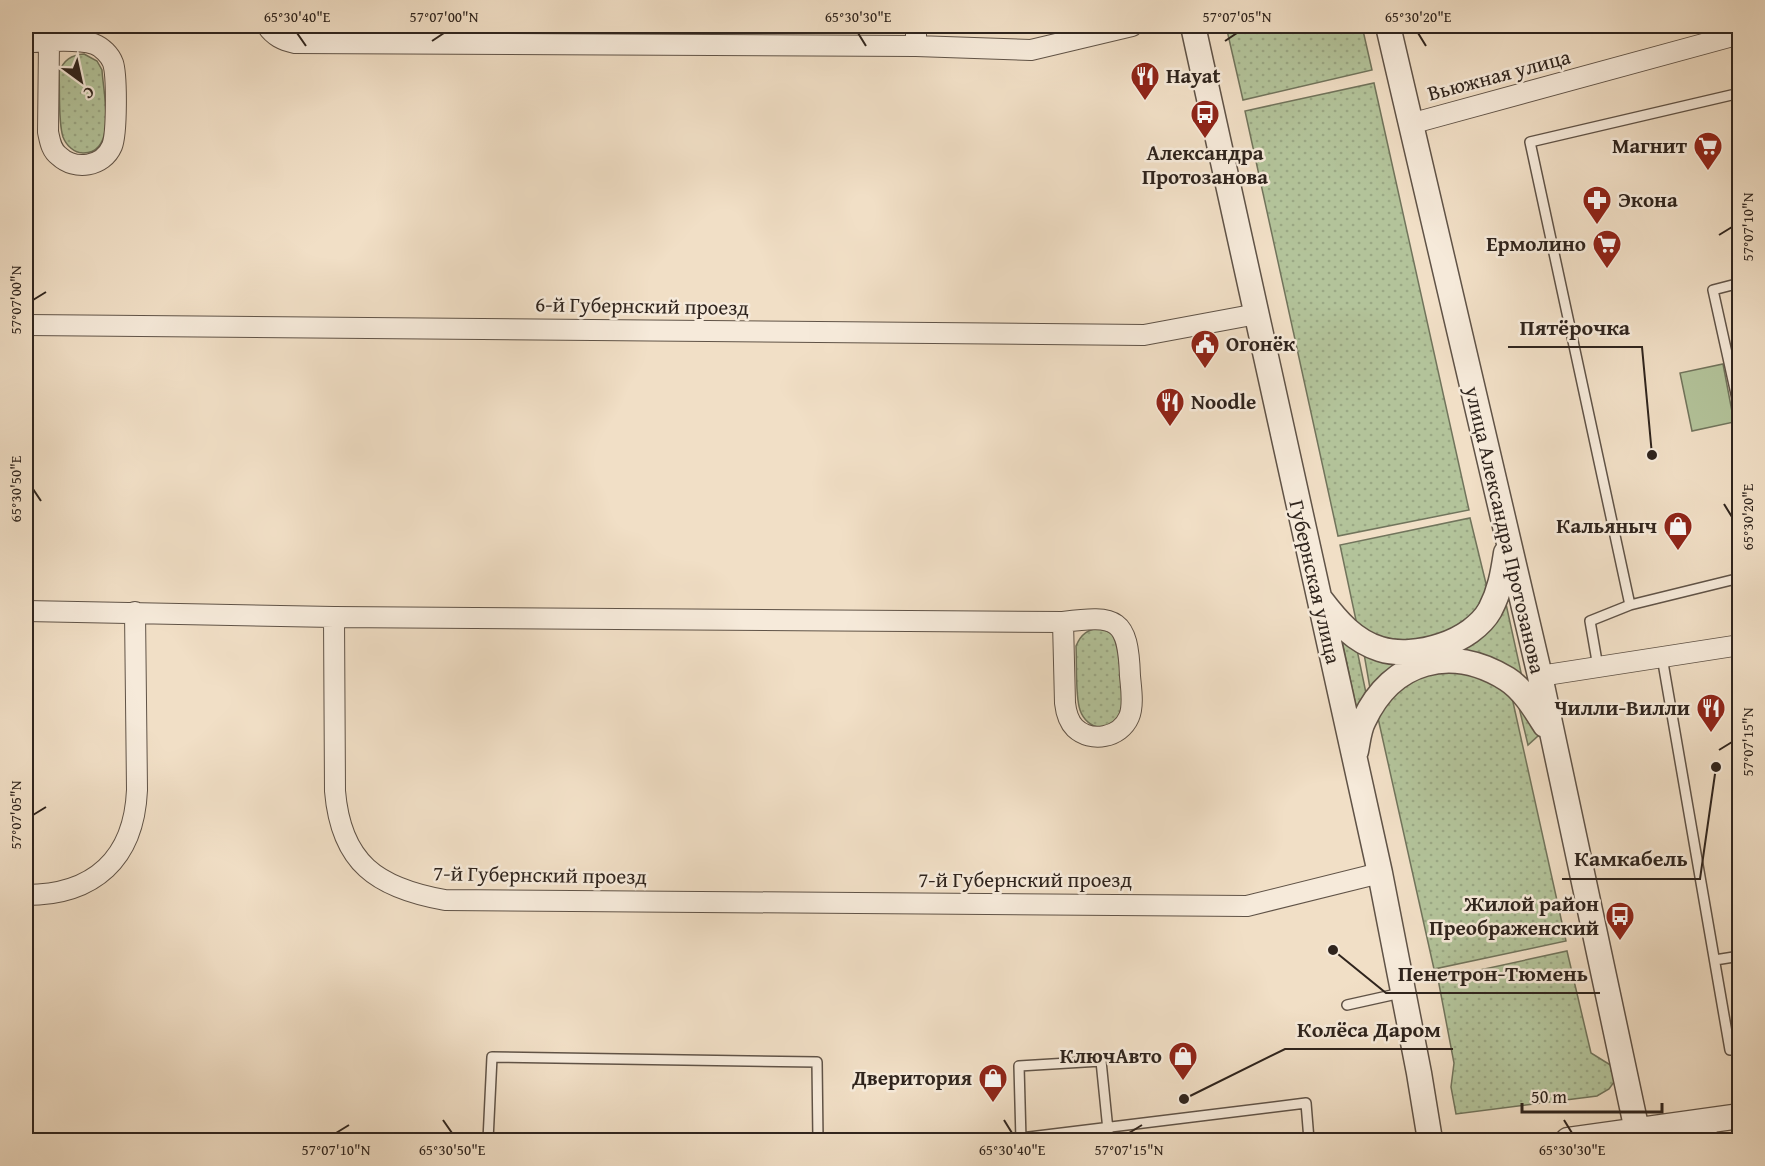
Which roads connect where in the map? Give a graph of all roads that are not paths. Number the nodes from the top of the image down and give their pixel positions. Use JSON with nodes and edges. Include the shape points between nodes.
{"nodes":[{"id":1,"x":267,"y":26,"type":"edge"},
{"id":2,"x":916,"y":26,"type":"edge"},
{"id":3,"x":1132,"y":26,"type":"edge"},
{"id":4,"x":1193,"y":26,"type":"edge"},
{"id":5,"x":1388,"y":26,"type":"edge"},
{"id":6,"x":355,"y":34,"type":"edge"},
{"id":7,"x":1740,"y":34,"type":"edge"},
{"id":8,"x":26,"y":42,"type":"edge"},
{"id":9,"x":49,"y":42,"type":"junction"},
{"id":10,"x":916,"y":46,"type":"junction"},
{"id":11,"x":1740,"y":93,"type":"edge"},
{"id":12,"x":1410,"y":124,"type":"junction"},
{"id":13,"x":1740,"y":284,"type":"edge"},
{"id":14,"x":1257,"y":314,"type":"junction"},
{"id":15,"x":26,"y":325,"type":"edge"},
{"id":16,"x":1740,"y":412,"type":"edge"},
{"id":17,"x":1508,"y":543,"type":"junction"},
{"id":18,"x":1740,"y":578,"type":"edge"},
{"id":19,"x":1317,"y":593,"type":"junction"},
{"id":20,"x":1630,"y":606,"type":"junction"},
{"id":21,"x":26,"y":611,"type":"edge"},
{"id":22,"x":135,"y":612,"type":"junction"},
{"id":23,"x":334,"y":617,"type":"junction"},
{"id":24,"x":1063,"y":622,"type":"junction"},
{"id":25,"x":1740,"y":645,"type":"edge"},
{"id":26,"x":1662,"y":657,"type":"junction"},
{"id":27,"x":1598,"y":667,"type":"junction"},
{"id":28,"x":1540,"y":676,"type":"junction"},
{"id":29,"x":1552,"y":735,"type":"junction"},
{"id":30,"x":1354,"y":760,"type":"junction"},
{"id":31,"x":1380,"y":873,"type":"junction"},
{"id":32,"x":26,"y":895,"type":"edge"},
{"id":33,"x":1740,"y":956,"type":"edge"},
{"id":34,"x":1715,"y":960,"type":"junction"},
{"id":35,"x":1404,"y":992,"type":"junction"},
{"id":36,"x":1347,"y":1005,"type":"dead end"},
{"id":37,"x":1740,"y":1048,"type":"edge"},
{"id":38,"x":1740,"y":1116,"type":"edge"},
{"id":39,"x":1107,"y":1128,"type":"junction"},
{"id":40,"x":1712,"y":1130,"type":"edge"},
{"id":41,"x":1638,"y":1136,"type":"edge"},
{"id":42,"x":1021,"y":1139,"type":"edge"},
{"id":43,"x":488,"y":1140,"type":"edge"},
{"id":44,"x":818,"y":1140,"type":"edge"},
{"id":45,"x":933,"y":1140,"type":"edge"},
{"id":46,"x":1109,"y":1140,"type":"edge"},
{"id":47,"x":1309,"y":1140,"type":"edge"},
{"id":48,"x":1430,"y":1140,"type":"edge"},
{"id":49,"x":1568,"y":1140,"type":"edge"}],
"edges":[{"from":1,"to":6,"type":"street","via":[[282,40],[295,43]]},
{"from":2,"to":10,"type":"street"},
{"from":3,"to":10,"type":"street","via":[[1031,50]]},
{"from":4,"to":14,"type":"street","name":"Губернская улица"},
{"from":5,"to":12,"type":"street","name":"улица Александра Протозанова"},
{"from":6,"to":10,"type":"street"},
{"from":7,"to":12,"type":"street","name":"Вьюжная улица"},
{"from":8,"to":9,"type":"street"},
{"from":9,"to":9,"type":"street","via":[[50,145],[68,163],[94,164],[112,146],[115,133],[113,63],[95,45]]},
{"from":11,"to":20,"type":"lane","via":[[1530,142]]},
{"from":12,"to":17,"type":"street","name":"улица Александра Протозанова"},
{"from":13,"to":16,"type":"lane","via":[[1713,290]]},
{"from":14,"to":15,"type":"street","name":"6-й Губернский проезд","via":[[1144,335]]},
{"from":14,"to":19,"type":"street","name":"Губернская улица"},
{"from":17,"to":19,"type":"street","via":[[1501,584],[1489,612],[1466,635],[1439,647],[1413,652],[1381,650],[1336,621]]},
{"from":17,"to":28,"type":"street","name":"улица Александра Протозанова"},
{"from":18,"to":20,"type":"lane"},
{"from":19,"to":30,"type":"street","name":"Губернская улица"},
{"from":20,"to":27,"type":"lane","via":[[1590,621]]},
{"from":21,"to":22,"type":"street"},
{"from":22,"to":23,"type":"street"},
{"from":22,"to":32,"type":"street","via":[[137,790],[132,829],[111,863],[79,887],[60,893]]},
{"from":23,"to":24,"type":"street"},
{"from":23,"to":31,"type":"street","name":"7-й Губернский проезд","via":[[337,814],[343,834],[365,867],[380,880],[417,896],[445,900],[1247,906]]},
{"from":24,"to":24,"type":"street","via":[[1067,716],[1085,734],[1111,735],[1129,717],[1132,704],[1127,639],[1109,621],[1096,618]]},
{"from":25,"to":26,"type":"street"},
{"from":26,"to":27,"type":"street"},
{"from":26,"to":34,"type":"lane"},
{"from":27,"to":28,"type":"street"},
{"from":28,"to":29,"type":"street","name":"улица Александра Протозанова"},
{"from":29,"to":30,"type":"street","via":[[1532,704],[1509,680],[1475,663],[1441,660],[1408,671],[1382,690],[1363,721]]},
{"from":29,"to":41,"type":"street","name":"улица Александра Протозанова"},
{"from":30,"to":31,"type":"street","name":"Губернская улица"},
{"from":31,"to":35,"type":"street","name":"Губернская улица"},
{"from":33,"to":34,"type":"lane"},
{"from":34,"to":37,"type":"lane","via":[[1730,1050]]},
{"from":35,"to":36,"type":"lane"},
{"from":35,"to":48,"type":"street","name":"Губернская улица"},
{"from":38,"to":40,"type":"street"},
{"from":39,"to":42,"type":"lane"},
{"from":39,"to":42,"type":"lane","via":[[1101,1061],[1019,1066]]},
{"from":39,"to":46,"type":"lane"},
{"from":39,"to":47,"type":"lane","via":[[1306,1103]]},
{"from":40,"to":41,"type":"street"},
{"from":41,"to":49,"type":"street"},
{"from":42,"to":45,"type":"lane"},
{"from":43,"to":44,"type":"lane","via":[[492,1057],[817,1062]]}]}
